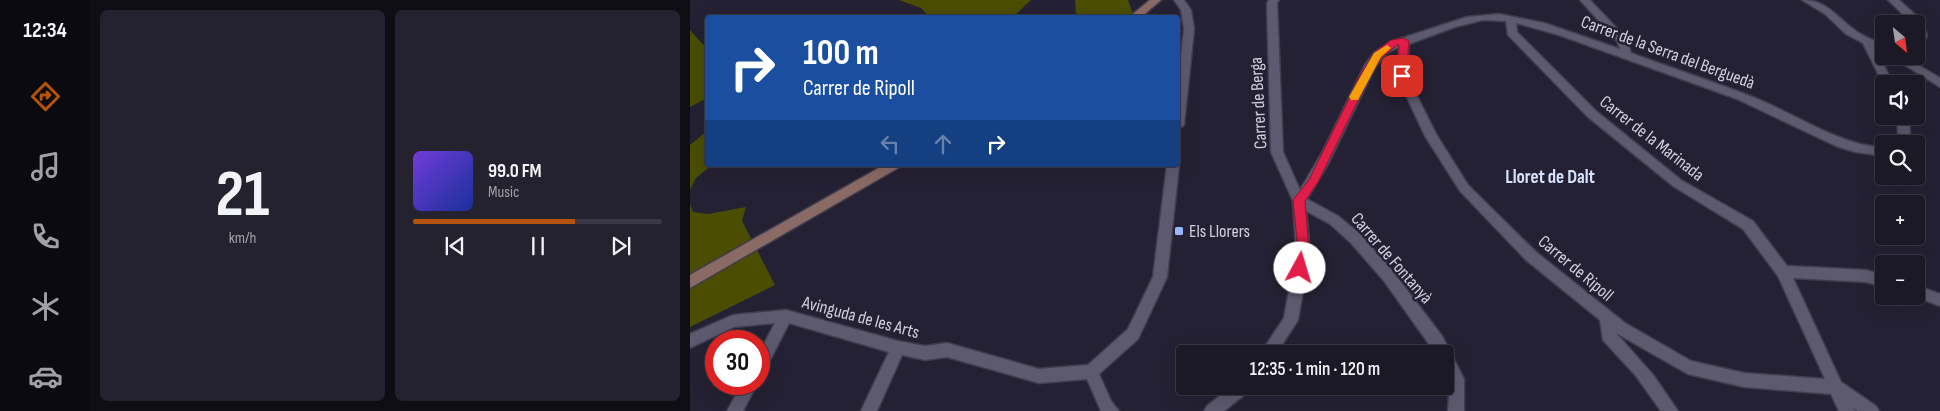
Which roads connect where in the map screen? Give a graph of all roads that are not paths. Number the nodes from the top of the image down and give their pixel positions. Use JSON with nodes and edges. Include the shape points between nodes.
{"nodes":[{"id":1,"x":1156,"y":0,"type":"edge"},
{"id":2,"x":1179,"y":0,"type":"edge"},
{"id":3,"x":1274,"y":0,"type":"edge"},
{"id":4,"x":1584,"y":0,"type":"edge"},
{"id":5,"x":1807,"y":0,"type":"edge"},
{"id":6,"x":1893,"y":0,"type":"edge"},
{"id":7,"x":1137,"y":15,"type":"edge"},
{"id":8,"x":1909,"y":15,"type":"edge"},
{"id":9,"x":1511,"y":18,"type":"junction"},
{"id":10,"x":1404,"y":41,"type":"junction"},
{"id":11,"x":1868,"y":41,"type":"junction"},
{"id":12,"x":1875,"y":45,"type":"edge"},
{"id":13,"x":1627,"y":56,"type":"junction"},
{"id":14,"x":1910,"y":65,"type":"edge"},
{"id":15,"x":1884,"y":75,"type":"edge"},
{"id":16,"x":1940,"y":83,"type":"edge"},
{"id":17,"x":1180,"y":107,"type":"edge"},
{"id":18,"x":1875,"y":152,"type":"edge"},
{"id":19,"x":891,"y":167,"type":"edge"},
{"id":20,"x":1173,"y":167,"type":"edge"},
{"id":21,"x":1299,"y":200,"type":"junction"},
{"id":22,"x":1783,"y":272,"type":"junction"},
{"id":23,"x":1875,"y":278,"type":"edge"},
{"id":24,"x":690,"y":282,"type":"edge"},
{"id":25,"x":1925,"y":294,"type":"edge"},
{"id":26,"x":1940,"y":300,"type":"edge"},
{"id":27,"x":786,"y":316,"type":"junction"},
{"id":28,"x":1607,"y":318,"type":"junction"},
{"id":29,"x":690,"y":341,"type":"edge"},
{"id":30,"x":1273,"y":345,"type":"edge"},
{"id":31,"x":1439,"y":345,"type":"edge"},
{"id":32,"x":770,"y":347,"type":"edge"},
{"id":33,"x":898,"y":348,"type":"junction"},
{"id":34,"x":1091,"y":372,"type":"junction"},
{"id":35,"x":1454,"y":373,"type":"edge"},
{"id":36,"x":1836,"y":387,"type":"junction"},
{"id":37,"x":744,"y":395,"type":"edge"},
{"id":38,"x":1232,"y":395,"type":"edge"},
{"id":39,"x":735,"y":411,"type":"edge"},
{"id":40,"x":869,"y":411,"type":"edge"},
{"id":41,"x":1111,"y":411,"type":"edge"},
{"id":42,"x":1212,"y":411,"type":"edge"},
{"id":43,"x":1456,"y":411,"type":"edge"},
{"id":44,"x":1670,"y":411,"type":"edge"},
{"id":45,"x":1847,"y":411,"type":"edge"},
{"id":46,"x":1871,"y":411,"type":"edge"}],
"edges":[{"from":1,"to":7,"type":"main road"},
{"from":2,"to":17,"type":"street","via":[[1186,10],[1189,29]]},
{"from":3,"to":21,"type":"street","name":"Carrer de Berga","via":[[1276,152]]},
{"from":4,"to":13,"type":"street","via":[[1622,40]]},
{"from":5,"to":11,"type":"street","via":[[1828,12],[1850,32]]},
{"from":6,"to":8,"type":"street"},
{"from":9,"to":10,"type":"street","name":"Carrer de la Serra del Berguedà","via":[[1484,17]]},
{"from":9,"to":13,"type":"street","name":"Carrer de la Serra del Berguedà"},
{"from":9,"to":22,"type":"street","name":"Carrer de la Marinada","via":[[1512,33],[1592,114],[1677,183],[1748,225]]},
{"from":10,"to":21,"type":"street","name":"Carrer de la Serra del Berguedà","via":[[1394,42],[1378,55],[1313,182]]},
{"from":10,"to":28,"type":"street","name":"Carrer de Ripoll","via":[[1402,76],[1431,136],[1464,188],[1532,256]]},
{"from":11,"to":12,"type":"street"},
{"from":11,"to":15,"type":"street"},
{"from":13,"to":18,"type":"street","name":"Carrer de la Serra del Berguedà","via":[[1770,109],[1864,152]]},
{"from":14,"to":16,"type":"street"},
{"from":19,"to":24,"type":"main road"},
{"from":20,"to":34,"type":"street","via":[[1160,278],[1134,334]]},
{"from":21,"to":30,"type":"street","via":[[1304,250],[1291,320]]},
{"from":21,"to":31,"type":"street","name":"Carrer de Fontanyà","via":[[1334,220],[1356,239],[1389,277]]},
{"from":22,"to":23,"type":"street"},
{"from":22,"to":36,"type":"street","name":"Carrer de la Marinada"},
{"from":25,"to":26,"type":"street"},
{"from":27,"to":29,"type":"street","name":"Avinguda de les Arts","via":[[733,321]]},
{"from":27,"to":32,"type":"street"},
{"from":27,"to":33,"type":"street","name":"Avinguda de les Arts"},
{"from":28,"to":36,"type":"street","name":"Carrer de Ripoll","via":[[1688,367],[1744,380]]},
{"from":28,"to":44,"type":"street","via":[[1608,335],[1636,361]]},
{"from":33,"to":34,"type":"street","name":"Avinguda de les Arts","via":[[925,353],[947,350],[1039,376]]},
{"from":33,"to":40,"type":"street"},
{"from":34,"to":41,"type":"street"},
{"from":35,"to":43,"type":"street","name":"Carrer de Fontanyà","via":[[1457,379]]},
{"from":36,"to":45,"type":"street","name":"Carrer de la Marinada"},
{"from":36,"to":46,"type":"street"},
{"from":37,"to":39,"type":"street"},
{"from":38,"to":42,"type":"street"}]}
